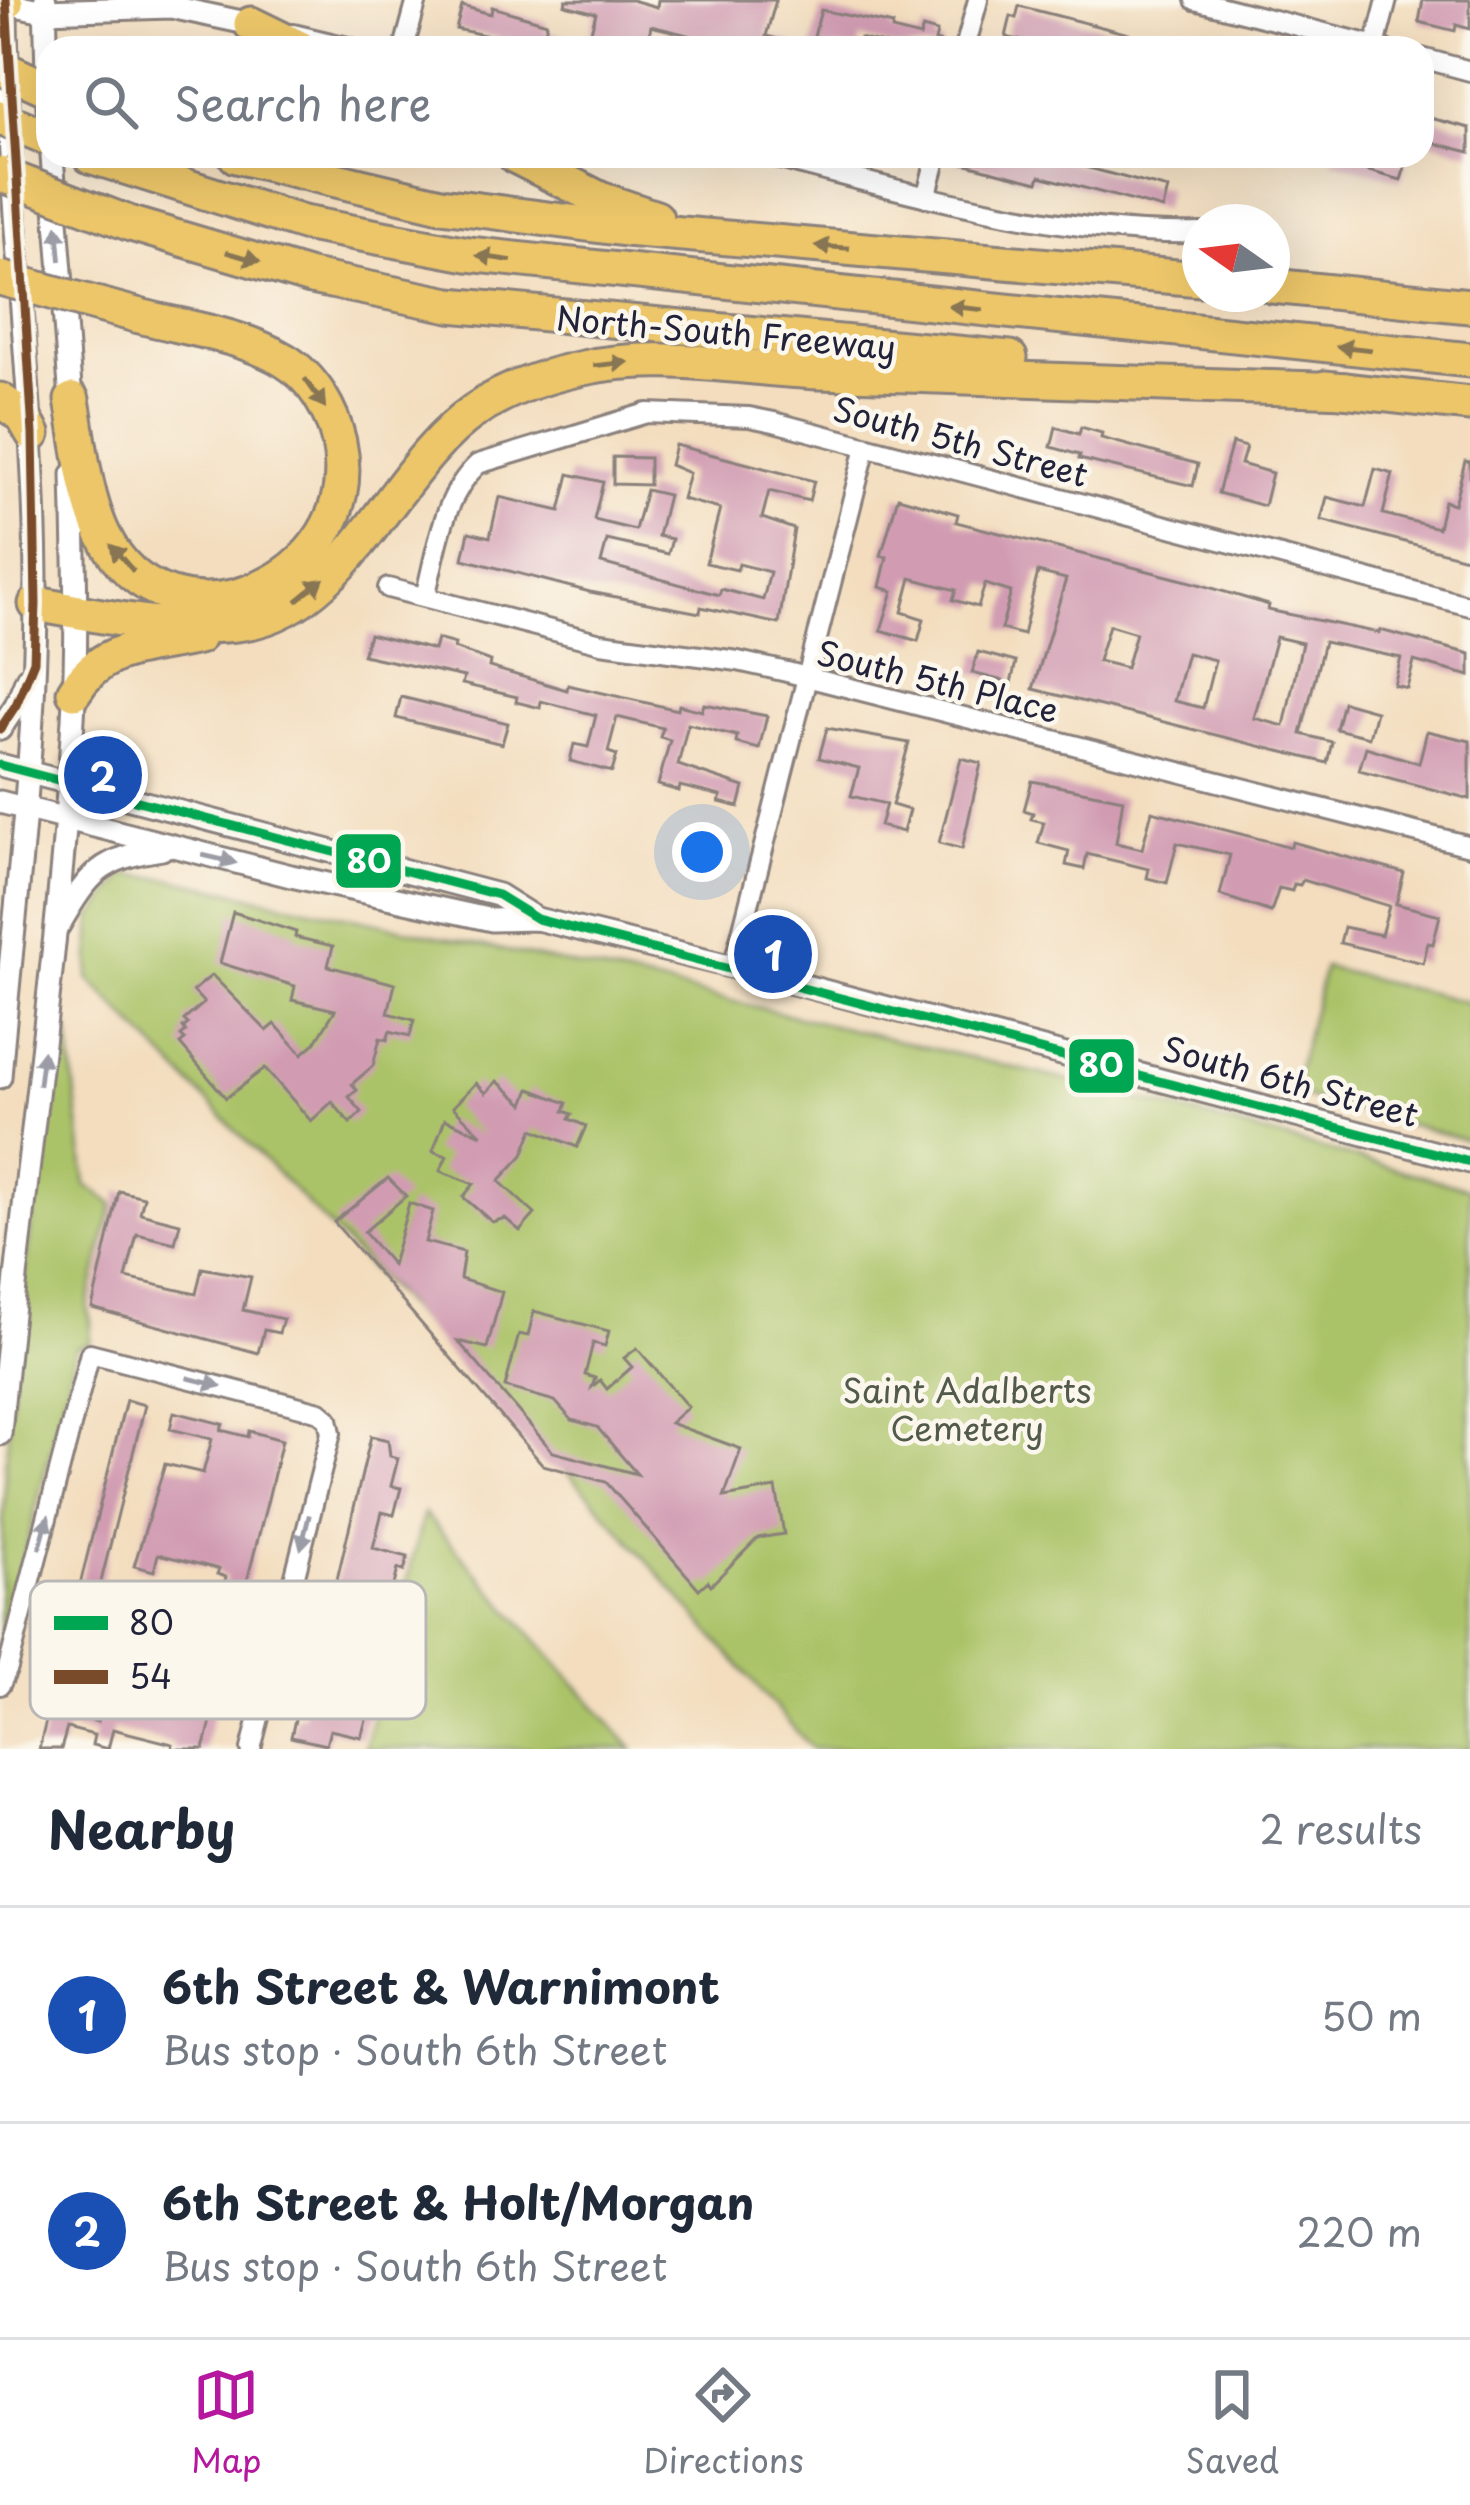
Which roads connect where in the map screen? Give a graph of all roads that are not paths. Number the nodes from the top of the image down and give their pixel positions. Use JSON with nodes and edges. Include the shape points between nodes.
{"nodes":[{"id":1,"x":417,"y":0,"type":"edge"},
{"id":2,"x":978,"y":0,"type":"edge"},
{"id":3,"x":1196,"y":0,"type":"edge"},
{"id":4,"x":1387,"y":0,"type":"edge"},
{"id":5,"x":4,"y":1,"type":"edge"},
{"id":6,"x":164,"y":3,"type":"edge"},
{"id":7,"x":44,"y":5,"type":"edge"},
{"id":8,"x":251,"y":24,"type":"junction"},
{"id":9,"x":45,"y":36,"type":"edge"},
{"id":10,"x":276,"y":36,"type":"edge"},
{"id":11,"x":302,"y":36,"type":"edge"},
{"id":12,"x":407,"y":36,"type":"edge"},
{"id":13,"x":968,"y":36,"type":"edge"},
{"id":14,"x":1336,"y":36,"type":"edge"},
{"id":15,"x":1381,"y":36,"type":"edge"},
{"id":16,"x":1434,"y":61,"type":"edge"},
{"id":17,"x":0,"y":67,"type":"edge"},
{"id":18,"x":1470,"y":71,"type":"edge"},
{"id":19,"x":36,"y":84,"type":"edge"},
{"id":20,"x":0,"y":118,"type":"edge"},
{"id":21,"x":36,"y":133,"type":"edge"},
{"id":22,"x":53,"y":168,"type":"edge"},
{"id":23,"x":125,"y":168,"type":"edge"},
{"id":24,"x":272,"y":168,"type":"edge"},
{"id":25,"x":539,"y":168,"type":"edge"},
{"id":26,"x":814,"y":168,"type":"edge"},
{"id":27,"x":934,"y":168,"type":"edge"},
{"id":28,"x":0,"y":174,"type":"edge"},
{"id":29,"x":926,"y":197,"type":"junction"},
{"id":30,"x":1182,"y":231,"type":"edge"},
{"id":31,"x":769,"y":243,"type":"junction"},
{"id":32,"x":1182,"y":277,"type":"edge"},
{"id":33,"x":0,"y":278,"type":"edge"},
{"id":34,"x":1290,"y":288,"type":"edge"},
{"id":35,"x":1470,"y":306,"type":"edge"},
{"id":36,"x":1470,"y":359,"type":"edge"},
{"id":37,"x":1347,"y":390,"type":"junction"},
{"id":38,"x":0,"y":400,"type":"edge"},
{"id":39,"x":71,"y":400,"type":"junction"},
{"id":40,"x":1470,"y":404,"type":"edge"},
{"id":41,"x":33,"y":434,"type":"junction"},
{"id":42,"x":866,"y":447,"type":"junction"},
{"id":43,"x":388,"y":588,"type":"dead end"},
{"id":44,"x":425,"y":597,"type":"junction"},
{"id":45,"x":36,"y":604,"type":"junction"},
{"id":46,"x":1470,"y":606,"type":"edge"},
{"id":47,"x":76,"y":611,"type":"junction"},
{"id":48,"x":246,"y":622,"type":"junction"},
{"id":49,"x":34,"y":661,"type":"junction"},
{"id":50,"x":807,"y":677,"type":"junction"},
{"id":51,"x":74,"y":692,"type":"junction"},
{"id":52,"x":0,"y":729,"type":"edge"},
{"id":53,"x":0,"y":765,"type":"edge"},
{"id":54,"x":28,"y":772,"type":"junction"},
{"id":55,"x":68,"y":782,"type":"junction"},
{"id":56,"x":0,"y":802,"type":"edge"},
{"id":57,"x":25,"y":808,"type":"junction"},
{"id":58,"x":65,"y":819,"type":"junction"},
{"id":59,"x":1470,"y":846,"type":"edge"},
{"id":60,"x":171,"y":848,"type":"junction"},
{"id":61,"x":0,"y":853,"type":"edge"},
{"id":62,"x":17,"y":884,"type":"junction"},
{"id":63,"x":537,"y":919,"type":"junction"},
{"id":64,"x":56,"y":931,"type":"junction"},
{"id":65,"x":733,"y":967,"type":"junction"},
{"id":66,"x":0,"y":1077,"type":"edge"},
{"id":67,"x":1470,"y":1162,"type":"edge"},
{"id":68,"x":0,"y":1434,"type":"edge"},
{"id":69,"x":31,"y":1581,"type":"edge"},
{"id":70,"x":294,"y":1581,"type":"edge"},
{"id":71,"x":30,"y":1583,"type":"edge"},
{"id":72,"x":0,"y":1684,"type":"edge"},
{"id":73,"x":259,"y":1719,"type":"edge"},
{"id":74,"x":251,"y":1749,"type":"edge"}],
"edges":[{"from":1,"to":12,"type":"street"},
{"from":2,"to":13,"type":"street"},
{"from":3,"to":14,"type":"street"},
{"from":4,"to":15,"type":"street"},
{"from":5,"to":7,"type":"street"},
{"from":5,"to":41,"type":"street"},
{"from":6,"to":7,"type":"street"},
{"from":6,"to":8,"type":"street"},
{"from":7,"to":9,"type":"street"},
{"from":8,"to":10,"type":"highway"},
{"from":8,"to":11,"type":"street"},
{"from":16,"to":18,"type":"street"},
{"from":17,"to":19,"type":"highway","bridge":true},
{"from":20,"to":21,"type":"highway","bridge":true},
{"from":39,"to":22,"type":"street","one_way":true},
{"from":36,"to":23,"type":"highway","name":"North-South Freeway","one_way":true,"via":[[468,254],[303,223]]},
{"from":24,"to":31,"type":"highway","via":[[441,205]]},
{"from":25,"to":31,"type":"highway","via":[[641,214]]},
{"from":26,"to":29,"type":"street"},
{"from":27,"to":29,"type":"street"},
{"from":28,"to":37,"type":"highway","name":"North-South Freeway","one_way":true,"bridge":true,"via":[[131,224],[311,277],[450,305]]},
{"from":29,"to":30,"type":"street","via":[[1067,223]]},
{"from":32,"to":31,"type":"highway","one_way":true},
{"from":33,"to":39,"type":"highway","one_way":true,"bridge":true,"via":[[286,361],[335,425],[343,459],[330,525],[286,576],[233,598],[180,594],[140,578],[103,534]]},
{"from":34,"to":35,"type":"highway"},
{"from":37,"to":40,"type":"highway","name":"North-South Freeway"},
{"from":48,"to":37,"type":"highway","one_way":true,"via":[[312,592],[472,412],[536,380],[588,367],[645,361]]},
{"from":38,"to":41,"type":"highway"},
{"from":39,"to":47,"type":"street"},
{"from":41,"to":45,"type":"street"},
{"from":42,"to":44,"type":"street","name":"South 5th Street","via":[[748,417],[647,413],[496,455],[462,478],[451,499]]},
{"from":42,"to":46,"type":"street","name":"South 5th Street"},
{"from":42,"to":50,"type":"street"},
{"from":43,"to":44,"type":"street","name":"South 5th Place"},
{"from":44,"to":50,"type":"street","name":"South 5th Place","via":[[601,643]]},
{"from":45,"to":47,"type":"highway"},
{"from":45,"to":49,"type":"street"},
{"from":47,"to":48,"type":"highway","via":[[146,623]]},
{"from":47,"to":51,"type":"street"},
{"from":48,"to":51,"type":"highway","via":[[106,657]]},
{"from":49,"to":52,"type":"street"},
{"from":49,"to":54,"type":"street"},
{"from":50,"to":59,"type":"street","name":"South 5th Place"},
{"from":50,"to":65,"type":"street"},
{"from":51,"to":55,"type":"street"},
{"from":53,"to":54,"type":"street","name":"South 6th Street"},
{"from":54,"to":55,"type":"street","name":"South 6th Street"},
{"from":54,"to":57,"type":"street"},
{"from":55,"to":58,"type":"street"},
{"from":55,"to":63,"type":"street","name":"South 6th Street","via":[[498,895]]},
{"from":56,"to":57,"type":"street","name":"South 6th Street"},
{"from":57,"to":58,"type":"street","name":"South 6th Street"},
{"from":57,"to":62,"type":"street"},
{"from":58,"to":60,"type":"street","name":"South 6th Street"},
{"from":58,"to":64,"type":"street"},
{"from":60,"to":63,"type":"street","name":"South 6th Street","one_way":true,"via":[[493,920]]},
{"from":60,"to":64,"type":"street","via":[[106,866],[83,884]]},
{"from":61,"to":62,"type":"street"},
{"from":62,"to":66,"type":"street"},
{"from":63,"to":65,"type":"street","name":"South 6th Street"},
{"from":68,"to":64,"type":"street","one_way":true},
{"from":65,"to":67,"type":"street","name":"South 6th Street"},
{"from":69,"to":70,"type":"street","one_way":true,"via":[[90,1353],[328,1419]]},
{"from":72,"to":71,"type":"street","one_way":true},
{"from":73,"to":74,"type":"street","one_way":true}]}
